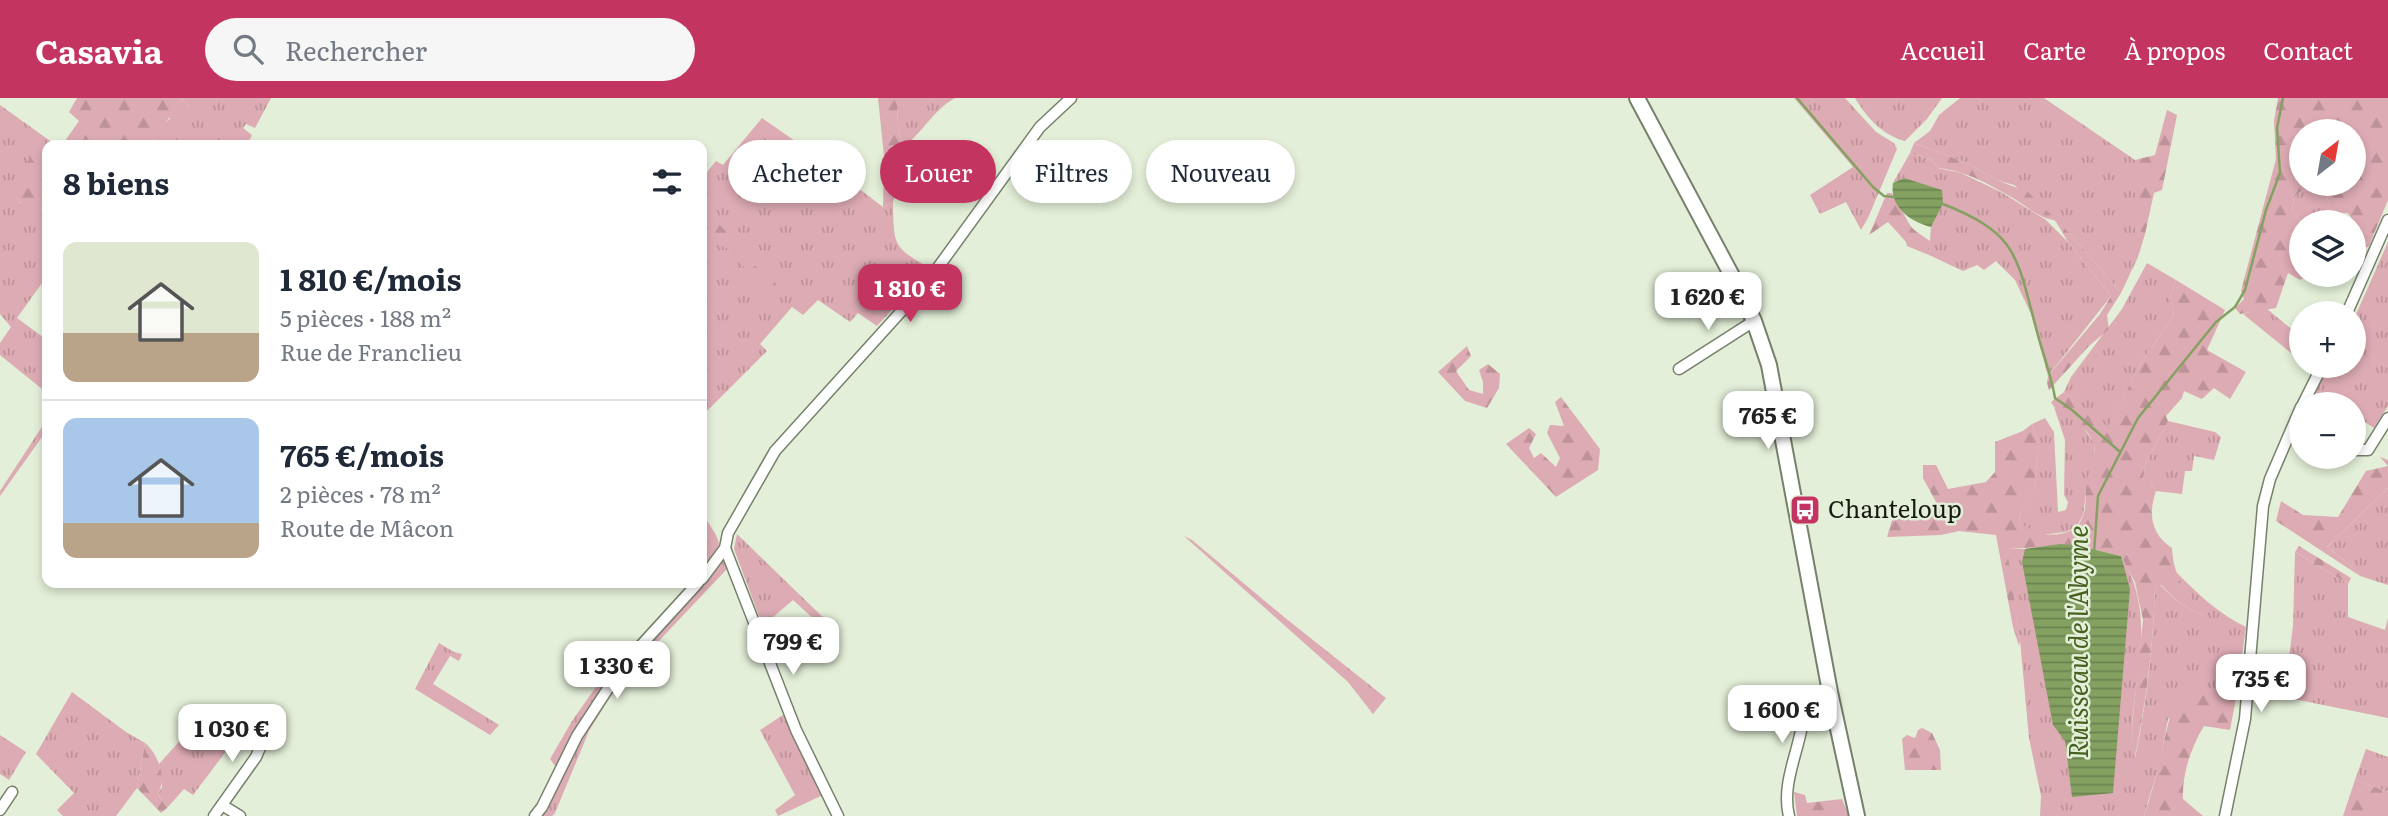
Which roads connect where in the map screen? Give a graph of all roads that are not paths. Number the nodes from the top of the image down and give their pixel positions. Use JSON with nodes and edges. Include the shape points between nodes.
{"nodes":[{"id":1,"x":1072,"y":98,"type":"edge"},
{"id":2,"x":1637,"y":98,"type":"edge"},
{"id":3,"x":2388,"y":220,"type":"edge"},
{"id":4,"x":2352,"y":301,"type":"edge"},
{"id":5,"x":1754,"y":321,"type":"junction"},
{"id":6,"x":1679,"y":369,"type":"dead end"},
{"id":7,"x":2388,"y":418,"type":"edge"},
{"id":8,"x":2289,"y":439,"type":"edge"},
{"id":9,"x":2366,"y":450,"type":"edge"},
{"id":10,"x":725,"y":548,"type":"junction"},
{"id":11,"x":707,"y":572,"type":"edge"},
{"id":12,"x":694,"y":588,"type":"edge"},
{"id":13,"x":1833,"y":707,"type":"junction"},
{"id":14,"x":265,"y":736,"type":"dead end"},
{"id":15,"x":12,"y":792,"type":"dead end"},
{"id":16,"x":222,"y":805,"type":"junction"},
{"id":17,"x":0,"y":810,"type":"edge"},
{"id":18,"x":214,"y":816,"type":"edge"},
{"id":19,"x":240,"y":816,"type":"edge"},
{"id":20,"x":535,"y":816,"type":"edge"},
{"id":21,"x":838,"y":816,"type":"edge"},
{"id":22,"x":1789,"y":816,"type":"edge"},
{"id":23,"x":1857,"y":816,"type":"edge"},
{"id":24,"x":2225,"y":816,"type":"edge"}],
"edges":[{"from":1,"to":10,"type":"street","via":[[1040,127],[926,284],[775,451],[728,533]]},
{"from":2,"to":5,"type":"street"},
{"from":3,"to":4,"type":"street"},
{"from":5,"to":6,"type":"street"},
{"from":5,"to":13,"type":"street","via":[[1769,365]]},
{"from":7,"to":9,"type":"street"},
{"from":8,"to":24,"type":"street","via":[[2263,506],[2245,719]]},
{"from":10,"to":11,"type":"street"},
{"from":10,"to":21,"type":"street","via":[[796,730]]},
{"from":12,"to":20,"type":"street","via":[[618,672],[577,736]]},
{"from":13,"to":22,"type":"street","via":[[1803,720],[1786,802]]},
{"from":13,"to":23,"type":"street"},
{"from":14,"to":16,"type":"street"},
{"from":15,"to":17,"type":"street"},
{"from":16,"to":18,"type":"street"},
{"from":16,"to":19,"type":"street"}]}
